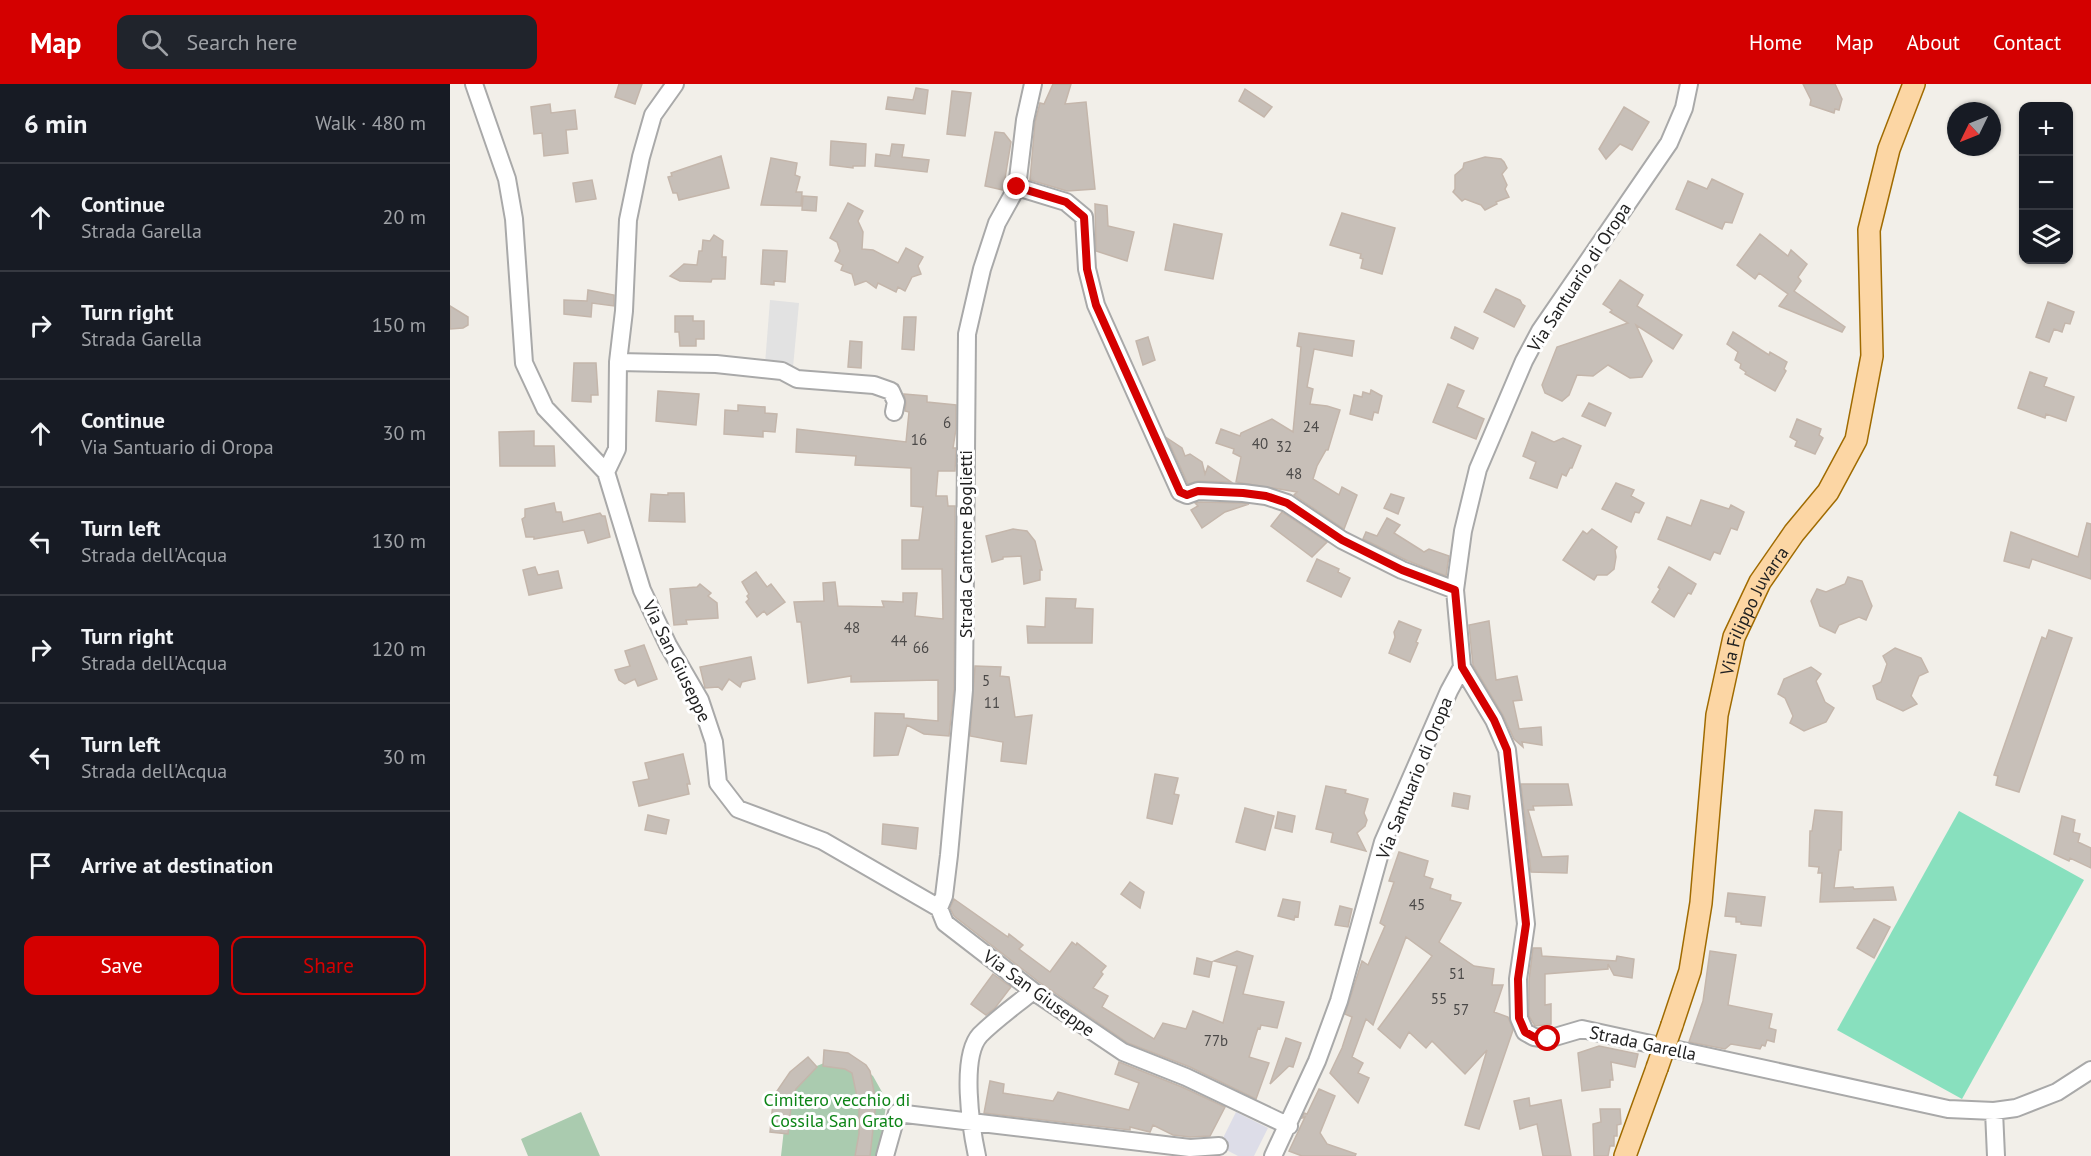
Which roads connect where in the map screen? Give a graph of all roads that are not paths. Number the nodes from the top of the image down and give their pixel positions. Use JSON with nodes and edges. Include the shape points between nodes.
{"nodes":[{"id":1,"x":474,"y":84,"type":"edge"},
{"id":2,"x":675,"y":84,"type":"edge"},
{"id":3,"x":1033,"y":84,"type":"edge"},
{"id":4,"x":1689,"y":84,"type":"edge"},
{"id":5,"x":1914,"y":84,"type":"edge"},
{"id":6,"x":1017,"y":187,"type":"junction"},
{"id":7,"x":618,"y":362,"type":"junction"},
{"id":8,"x":894,"y":412,"type":"dead end"},
{"id":9,"x":606,"y":472,"type":"junction"},
{"id":10,"x":1455,"y":590,"type":"junction"},
{"id":11,"x":1462,"y":667,"type":"junction"},
{"id":12,"x":939,"y":908,"type":"junction"},
{"id":13,"x":1033,"y":991,"type":"junction"},
{"id":14,"x":2091,"y":1070,"type":"edge"},
{"id":15,"x":1994,"y":1111,"type":"junction"},
{"id":16,"x":970,"y":1122,"type":"junction"},
{"id":17,"x":1289,"y":1126,"type":"junction"},
{"id":18,"x":1219,"y":1146,"type":"dead end"},
{"id":19,"x":885,"y":1156,"type":"edge"},
{"id":20,"x":977,"y":1156,"type":"edge"},
{"id":21,"x":1274,"y":1156,"type":"edge"},
{"id":22,"x":1625,"y":1156,"type":"edge"},
{"id":23,"x":1996,"y":1156,"type":"edge"}],
"edges":[{"from":1,"to":9,"type":"street","name":"Via San Giuseppe","via":[[507,179],[514,219],[524,363],[545,408]]},
{"from":2,"to":7,"type":"street","via":[[652,115],[628,220]]},
{"from":3,"to":6,"type":"street"},
{"from":4,"to":10,"type":"street","name":"Via Santuario di Oropa","via":[[1684,108],[1669,142],[1557,304],[1524,361],[1478,469],[1463,531]]},
{"from":5,"to":22,"type":"main road","name":"Via Filippo Juvarra","bridge":true,"via":[[1889,149],[1869,230],[1872,356],[1856,440],[1828,492],[1760,582],[1734,637],[1717,715],[1700,914],[1690,971]]},
{"from":6,"to":10,"type":"street","via":[[1066,202],[1084,217],[1087,269],[1096,305],[1180,492],[1243,493],[1287,503],[1342,540],[1402,570]]},
{"from":6,"to":12,"type":"street","name":"Strada Cantone Boglietti","via":[[994,232],[967,334],[964,690],[949,855]]},
{"from":7,"to":8,"type":"street","via":[[716,364],[782,371],[797,379],[874,385],[891,391],[896,402]]},
{"from":7,"to":9,"type":"street","via":[[617,449]]},
{"from":9,"to":12,"type":"street","name":"Via San Giuseppe","via":[[642,590],[700,700],[714,742],[718,783],[738,809],[823,841]]},
{"from":10,"to":11,"type":"street","name":"Via Santuario di Oropa"},
{"from":11,"to":15,"type":"street","name":"Strada Garella","via":[[1507,750],[1526,924],[1518,979],[1519,1018],[1525,1032],[1548,1039],[1582,1029],[1948,1108]]},
{"from":11,"to":17,"type":"street","name":"Via Santuario di Oropa","via":[[1383,842],[1339,1001]]},
{"from":12,"to":13,"type":"street","name":"Via San Giuseppe","via":[[945,923]]},
{"from":13,"to":16,"type":"street","via":[[978,1036],[970,1056]]},
{"from":13,"to":17,"type":"street","name":"Via San Giuseppe","via":[[1123,1052]]},
{"from":14,"to":15,"type":"street","name":"Strada Garella","via":[[2057,1092],[2016,1108]]},
{"from":15,"to":23,"type":"street"},
{"from":16,"to":18,"type":"street","via":[[1190,1148]]},
{"from":16,"to":19,"type":"street","via":[[897,1113]]},
{"from":16,"to":20,"type":"street"},
{"from":17,"to":21,"type":"street","name":"Via Santuario di Oropa"}]}
